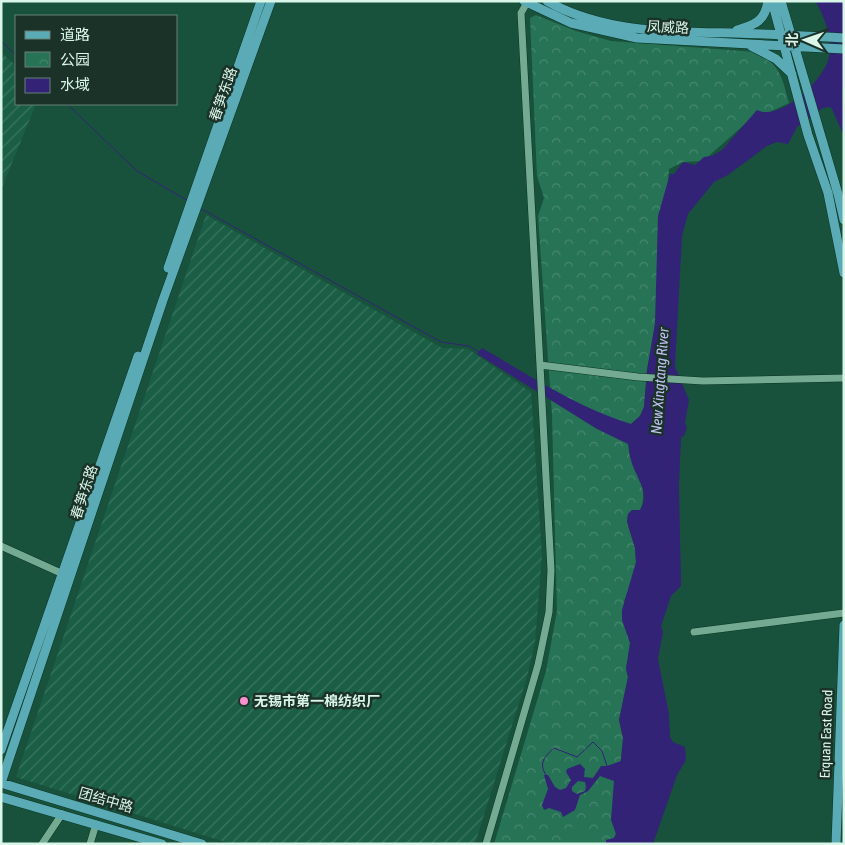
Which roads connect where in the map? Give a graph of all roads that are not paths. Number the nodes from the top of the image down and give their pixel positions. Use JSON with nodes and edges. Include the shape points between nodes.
{"nodes":[{"id":1,"x":261,"y":1,"type":"edge"},
{"id":2,"x":271,"y":1,"type":"edge"},
{"id":3,"x":547,"y":1,"type":"edge"},
{"id":4,"x":770,"y":1,"type":"edge"},
{"id":5,"x":781,"y":1,"type":"edge"},
{"id":6,"x":526,"y":2,"type":"edge"},
{"id":7,"x":728,"y":33,"type":"junction"},
{"id":8,"x":786,"y":35,"type":"junction"},
{"id":9,"x":844,"y":38,"type":"edge"},
{"id":10,"x":745,"y":44,"type":"junction"},
{"id":11,"x":790,"y":46,"type":"junction"},
{"id":12,"x":844,"y":49,"type":"edge"},
{"id":13,"x":792,"y":74,"type":"junction"},
{"id":14,"x":198,"y":195,"type":"junction"},
{"id":15,"x":192,"y":210,"type":"junction"},
{"id":16,"x":844,"y":220,"type":"edge"},
{"id":17,"x":844,"y":273,"type":"edge"},
{"id":18,"x":540,"y":365,"type":"junction"},
{"id":19,"x":844,"y":378,"type":"edge"},
{"id":20,"x":1,"y":546,"type":"edge"},
{"id":21,"x":63,"y":574,"type":"junction"},
{"id":22,"x":844,"y":613,"type":"edge"},
{"id":23,"x":844,"y":625,"type":"edge"},
{"id":24,"x":694,"y":632,"type":"dead end"},
{"id":25,"x":1,"y":750,"type":"edge"},
{"id":26,"x":1,"y":783,"type":"edge"},
{"id":27,"x":1,"y":797,"type":"edge"},
{"id":28,"x":62,"y":814,"type":"junction"},
{"id":29,"x":96,"y":824,"type":"junction"},
{"id":30,"x":42,"y":844,"type":"edge"},
{"id":31,"x":90,"y":844,"type":"edge"},
{"id":32,"x":162,"y":844,"type":"edge"},
{"id":33,"x":202,"y":844,"type":"edge"},
{"id":34,"x":486,"y":844,"type":"edge"},
{"id":35,"x":836,"y":844,"type":"edge"}],
"edges":[{"from":1,"to":14,"type":"main road","name":"春笋东路"},
{"from":2,"to":14,"type":"main road","name":"春笋东路"},
{"from":3,"to":7,"type":"main road","name":"凤威路","via":[[576,14],[634,28]]},
{"from":4,"to":7,"type":"main road","via":[[761,22]]},
{"from":4,"to":8,"type":"main road"},
{"from":5,"to":8,"type":"main road"},
{"from":6,"to":10,"type":"main road","name":"凤威路","via":[[571,23],[616,35]]},
{"from":6,"to":18,"type":"street","via":[[521,13],[522,48]]},
{"from":7,"to":8,"type":"main road","name":"凤威路"},
{"from":8,"to":9,"type":"main road","name":"凤威路"},
{"from":8,"to":11,"type":"main road"},
{"from":10,"to":11,"type":"main road","name":"凤威路"},
{"from":10,"to":13,"type":"main road","via":[[776,59]]},
{"from":11,"to":12,"type":"main road","name":"凤威路"},
{"from":11,"to":13,"type":"main road"},
{"from":11,"to":16,"type":"main road","via":[[800,67]]},
{"from":13,"to":17,"type":"main road","via":[[828,193]]},
{"from":14,"to":15,"type":"main road"},
{"from":15,"to":21,"type":"main road","name":"春笋东路"},
{"from":15,"to":26,"type":"main road","name":"春笋东路"},
{"from":18,"to":19,"type":"street","via":[[638,377],[703,380]]},
{"from":18,"to":34,"type":"street","via":[[551,570],[549,612],[538,665]]},
{"from":20,"to":21,"type":"street"},
{"from":21,"to":25,"type":"main road","name":"春笋东路"},
{"from":22,"to":24,"type":"street"},
{"from":23,"to":35,"type":"main road","name":"Erquan East Road"},
{"from":26,"to":33,"type":"main road","name":"团结中路"},
{"from":27,"to":28,"type":"main road","name":"团结中路"},
{"from":28,"to":29,"type":"main road","name":"团结中路"},
{"from":28,"to":30,"type":"street"},
{"from":29,"to":31,"type":"street"},
{"from":29,"to":32,"type":"main road","name":"团结中路"}]}
